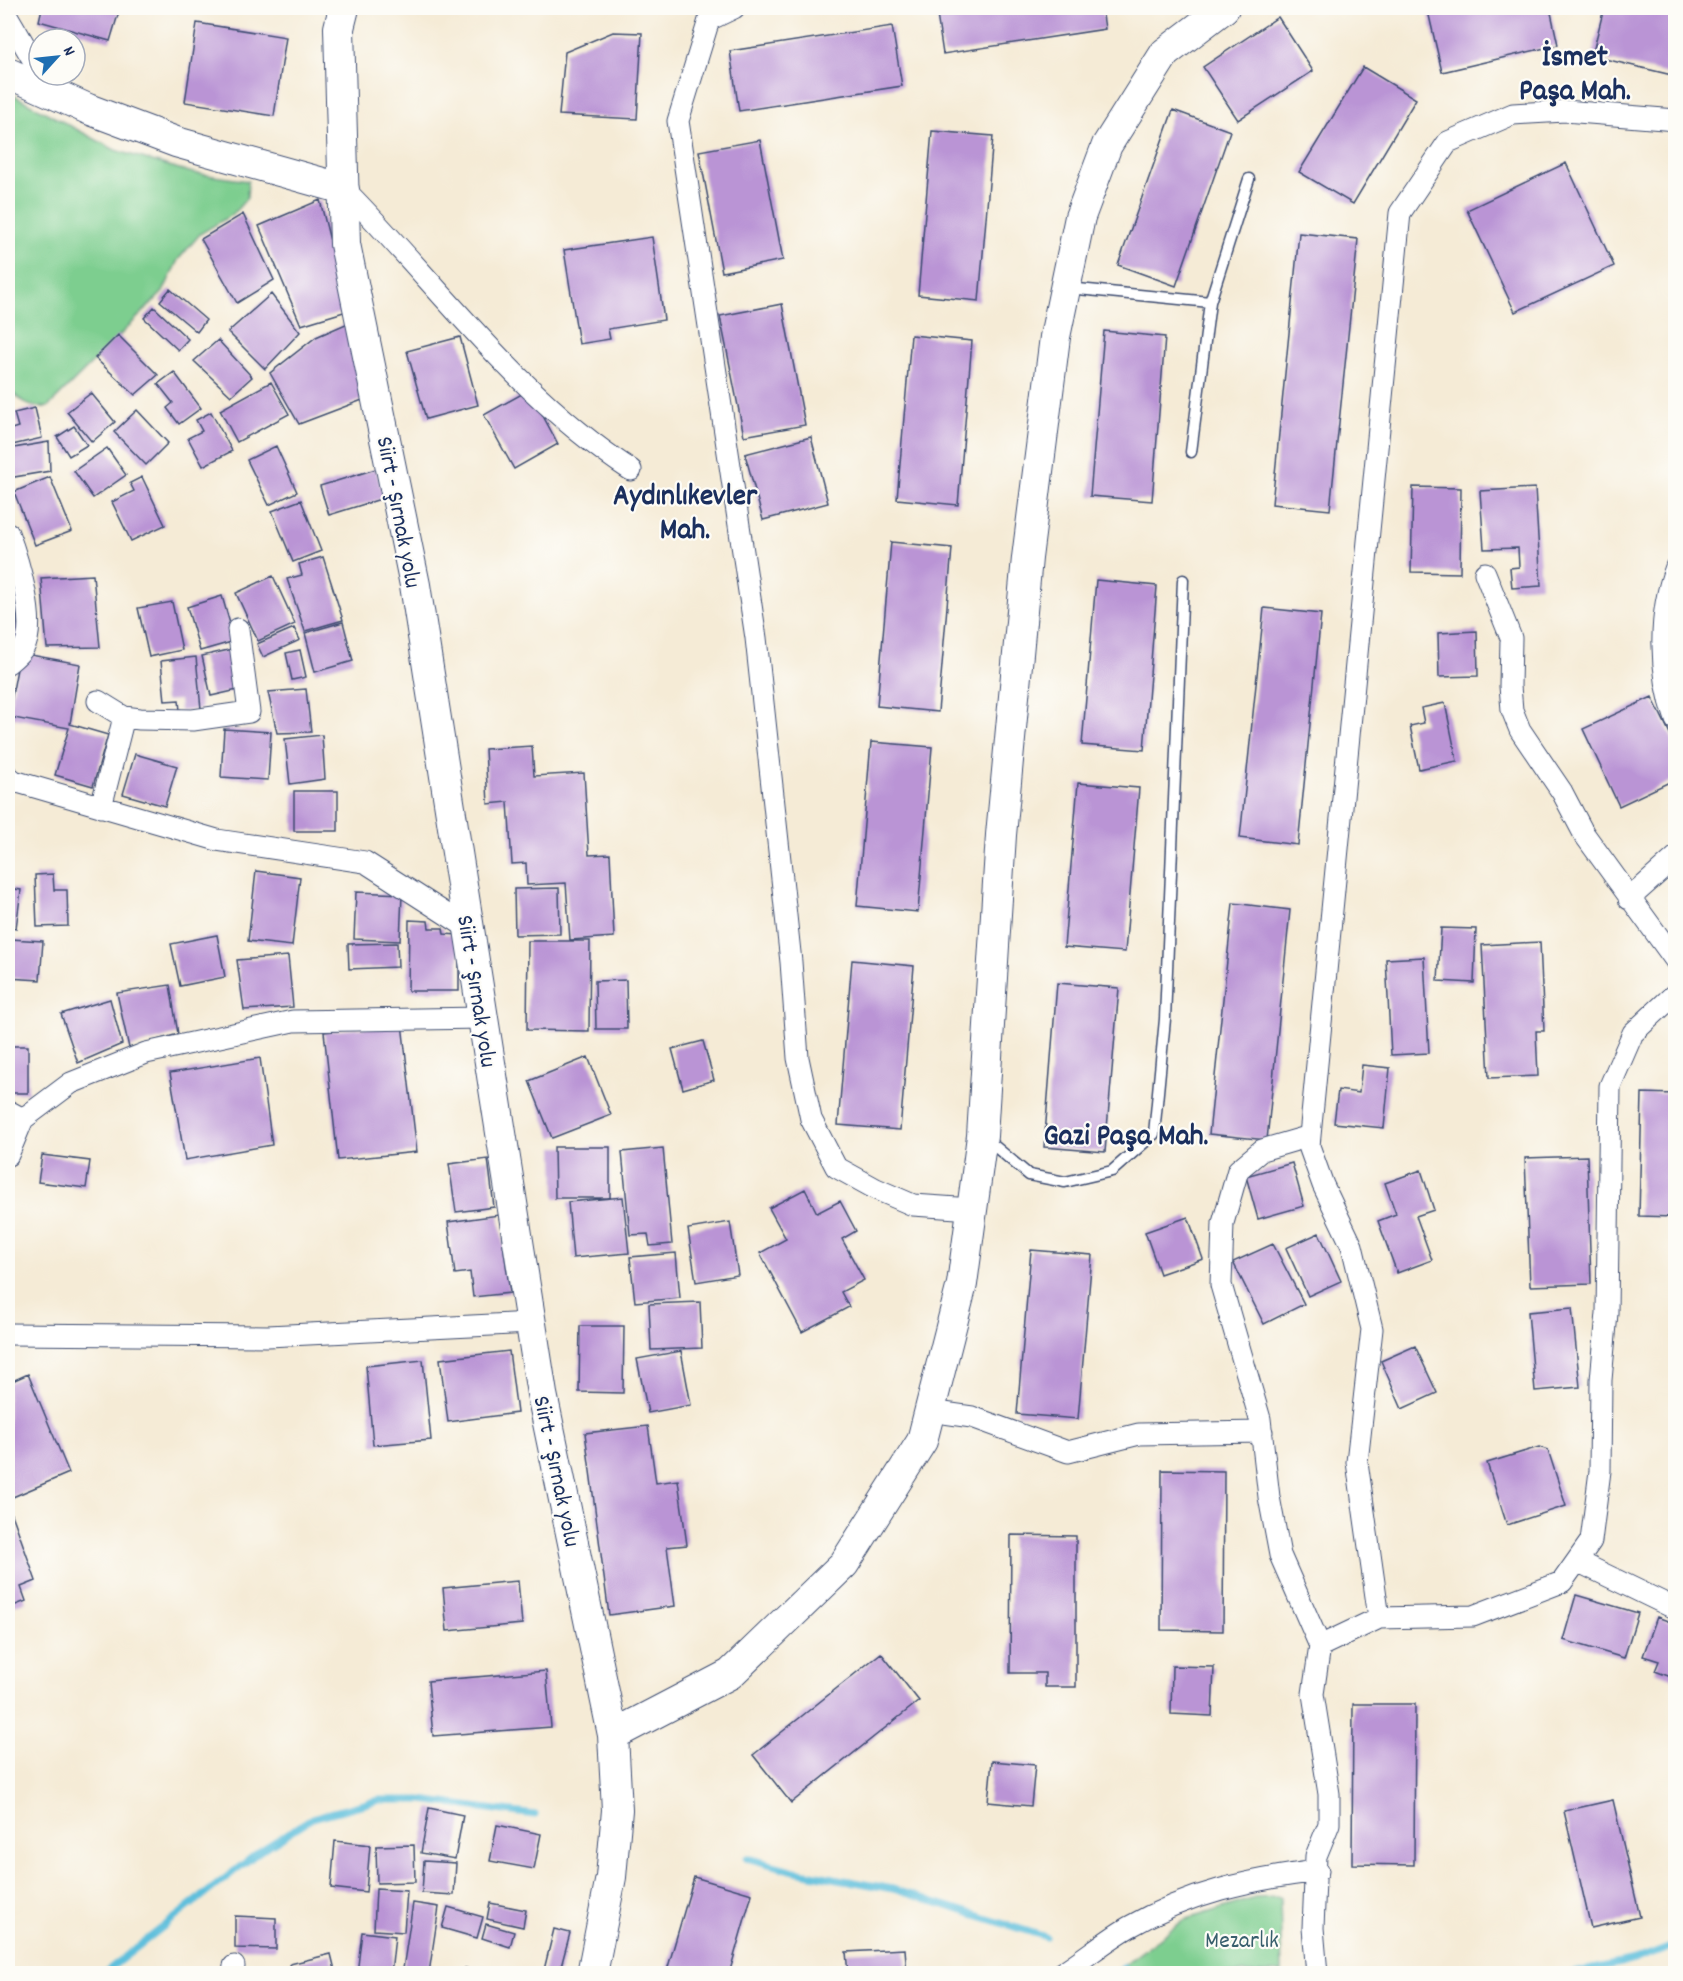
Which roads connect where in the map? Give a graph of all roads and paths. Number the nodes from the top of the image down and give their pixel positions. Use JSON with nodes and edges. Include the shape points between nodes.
{"nodes":[{"id":1,"x":344,"y":8,"type":"edge"},
{"id":2,"x":734,"y":8,"type":"edge"},
{"id":3,"x":1224,"y":8,"type":"edge"},
{"id":4,"x":8,"y":17,"type":"edge"},
{"id":5,"x":27,"y":51,"type":"edge"},
{"id":6,"x":8,"y":72,"type":"edge"},
{"id":7,"x":27,"y":76,"type":"edge"},
{"id":8,"x":60,"y":87,"type":"edge"},
{"id":9,"x":1676,"y":120,"type":"edge"},
{"id":10,"x":1250,"y":179,"type":"dead end"},
{"id":11,"x":344,"y":189,"type":"junction"},
{"id":12,"x":1065,"y":287,"type":"junction"},
{"id":13,"x":1210,"y":302,"type":"junction"},
{"id":14,"x":1191,"y":452,"type":"dead end"},
{"id":15,"x":631,"y":470,"type":"dead end"},
{"id":16,"x":8,"y":533,"type":"edge"},
{"id":17,"x":1676,"y":567,"type":"edge"},
{"id":18,"x":1485,"y":573,"type":"dead end"},
{"id":19,"x":1184,"y":580,"type":"dead end"},
{"id":20,"x":238,"y":629,"type":"dead end"},
{"id":21,"x":8,"y":663,"type":"edge"},
{"id":22,"x":98,"y":701,"type":"dead end"},
{"id":23,"x":124,"y":717,"type":"junction"},
{"id":24,"x":1676,"y":720,"type":"edge"},
{"id":25,"x":10,"y":784,"type":"edge"},
{"id":26,"x":101,"y":807,"type":"junction"},
{"id":27,"x":1676,"y":857,"type":"edge"},
{"id":28,"x":1629,"y":899,"type":"junction"},
{"id":29,"x":468,"y":928,"type":"junction"},
{"id":30,"x":1676,"y":962,"type":"edge"},
{"id":31,"x":1676,"y":993,"type":"edge"},
{"id":32,"x":483,"y":1017,"type":"junction"},
{"id":33,"x":15,"y":1115,"type":"edge"},
{"id":34,"x":982,"y":1136,"type":"junction"},
{"id":35,"x":1310,"y":1136,"type":"junction"},
{"id":36,"x":8,"y":1155,"type":"edge"},
{"id":37,"x":972,"y":1209,"type":"junction"},
{"id":38,"x":531,"y":1323,"type":"junction"},
{"id":39,"x":8,"y":1334,"type":"edge"},
{"id":40,"x":930,"y":1411,"type":"junction"},
{"id":41,"x":1262,"y":1432,"type":"junction"},
{"id":42,"x":1577,"y":1561,"type":"junction"},
{"id":43,"x":1676,"y":1609,"type":"edge"},
{"id":44,"x":1378,"y":1618,"type":"junction"},
{"id":45,"x":1320,"y":1646,"type":"junction"},
{"id":46,"x":613,"y":1735,"type":"junction"},
{"id":47,"x":1318,"y":1871,"type":"junction"},
{"id":48,"x":592,"y":1974,"type":"edge"},
{"id":49,"x":1060,"y":1974,"type":"edge"},
{"id":50,"x":1317,"y":1974,"type":"edge"}],
"edges":[{"from":1,"to":11,"type":"street","name":"Siirt - Şırnak yolu","via":[[339,28]]},
{"from":2,"to":37,"type":"street","via":[[709,20],[678,121],[756,638],[798,1058],[812,1119],[836,1167],[913,1205]]},
{"from":3,"to":12,"type":"street","via":[[1166,53],[1107,145],[1080,217]]},
{"from":4,"to":5,"type":"street"},
{"from":6,"to":7,"type":"street"},
{"from":8,"to":11,"type":"street","via":[[176,142]]},
{"from":9,"to":35,"type":"street","via":[[1565,111],[1513,114],[1448,142],[1400,213]]},
{"from":10,"to":13,"type":"lane"},
{"from":11,"to":15,"type":"street","via":[[525,385]]},
{"from":11,"to":29,"type":"street","name":"Siirt - Şırnak yolu","via":[[345,244],[415,585]]},
{"from":12,"to":13,"type":"lane"},
{"from":12,"to":34,"type":"street","via":[[1048,384],[1027,558],[1001,835]]},
{"from":13,"to":14,"type":"lane"},
{"from":16,"to":21,"type":"street","via":[[23,579],[28,628],[25,646]]},
{"from":17,"to":24,"type":"street","via":[[1665,612],[1664,649],[1665,679]]},
{"from":18,"to":28,"type":"street","via":[[1511,638],[1512,710],[1520,730]]},
{"from":19,"to":34,"type":"lane","via":[[1164,1020],[1154,1134],[1112,1171],[1065,1182],[1029,1175]]},
{"from":20,"to":23,"type":"street","via":[[249,712],[193,720]]},
{"from":22,"to":23,"type":"street"},
{"from":23,"to":26,"type":"street"},
{"from":25,"to":26,"type":"street"},
{"from":26,"to":29,"type":"street","via":[[217,840],[365,862]]},
{"from":27,"to":28,"type":"street"},
{"from":28,"to":30,"type":"street"},
{"from":29,"to":32,"type":"street","name":"Siirt - Şırnak yolu"},
{"from":31,"to":42,"type":"street","via":[[1633,1033],[1610,1086],[1609,1250],[1600,1471],[1591,1542]]},
{"from":32,"to":33,"type":"street","via":[[293,1021],[146,1053],[71,1083]]},
{"from":32,"to":38,"type":"street","name":"Siirt - Şırnak yolu"},
{"from":33,"to":36,"type":"street"},
{"from":34,"to":37,"type":"street"},
{"from":35,"to":41,"type":"street","via":[[1262,1150],[1238,1170],[1223,1223],[1221,1285]]},
{"from":35,"to":44,"type":"street","via":[[1309,1146],[1323,1185],[1352,1246],[1372,1329],[1357,1461]]},
{"from":37,"to":40,"type":"street","via":[[962,1284]]},
{"from":38,"to":39,"type":"street","via":[[268,1336]]},
{"from":38,"to":46,"type":"street","name":"Siirt - Şırnak yolu","via":[[542,1394]]},
{"from":40,"to":41,"type":"street","via":[[972,1417],[1068,1452],[1139,1434]]},
{"from":40,"to":46,"type":"street","via":[[922,1442],[844,1564],[730,1674]]},
{"from":41,"to":45,"type":"street","via":[[1280,1556]]},
{"from":42,"to":43,"type":"street"},
{"from":42,"to":44,"type":"street","via":[[1562,1582],[1473,1616]]},
{"from":44,"to":45,"type":"street"},
{"from":45,"to":47,"type":"street","via":[[1313,1694],[1329,1794],[1329,1824],[1317,1856]]},
{"from":46,"to":48,"type":"street","name":"Siirt - Şırnak yolu","via":[[617,1810],[611,1877]]},
{"from":47,"to":49,"type":"street","via":[[1239,1882],[1185,1900],[1128,1928]]},
{"from":47,"to":50,"type":"street","via":[[1313,1928]]}]}
